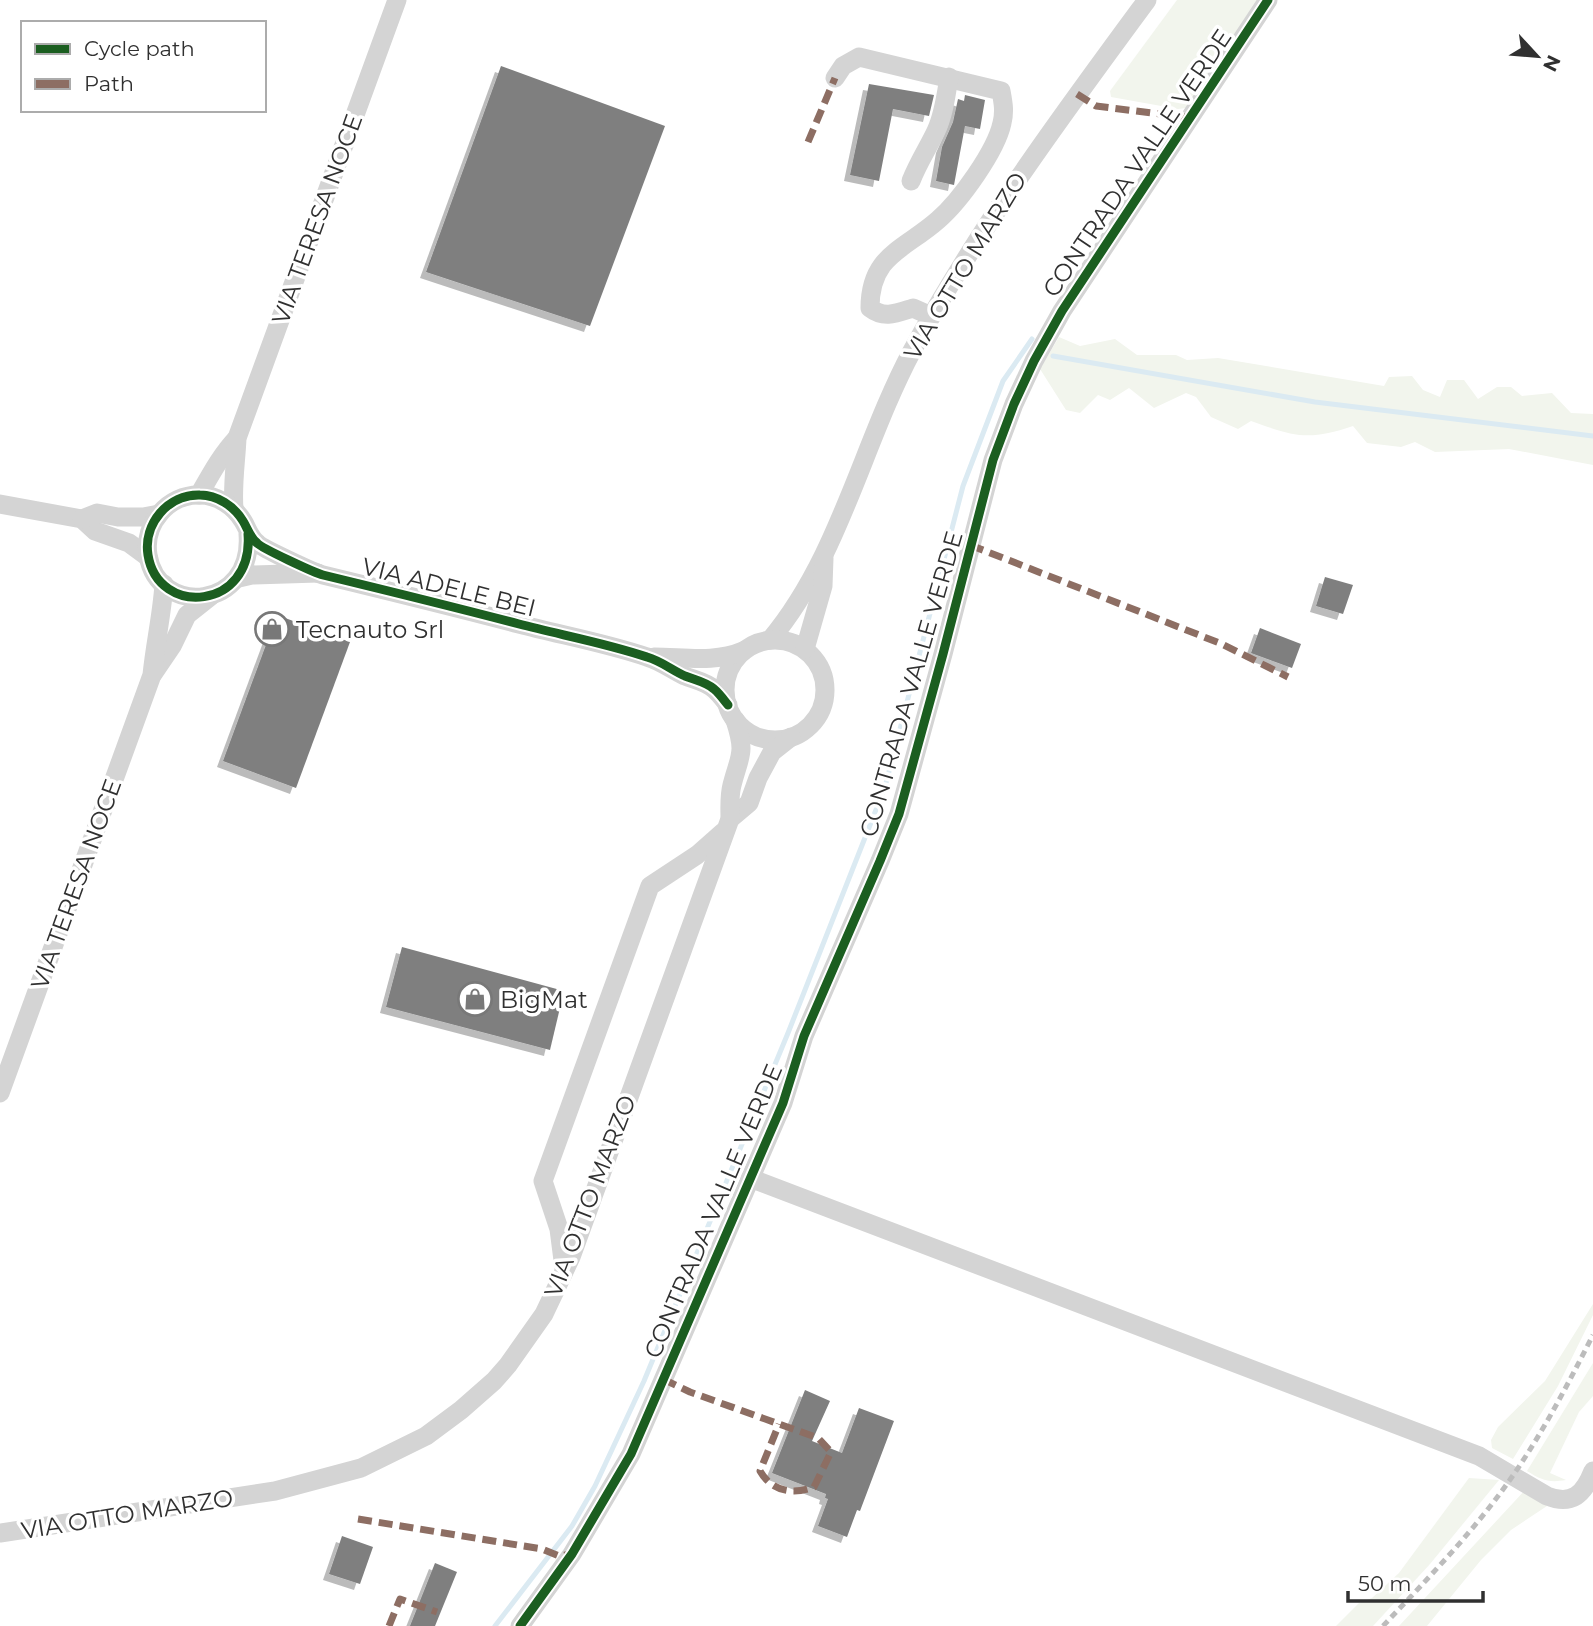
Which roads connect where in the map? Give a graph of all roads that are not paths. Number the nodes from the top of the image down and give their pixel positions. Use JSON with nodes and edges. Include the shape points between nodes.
{"nodes":[{"id":1,"x":397,"y":0,"type":"edge"},
{"id":2,"x":1147,"y":0,"type":"edge"},
{"id":3,"x":1268,"y":0,"type":"edge"},
{"id":4,"x":949,"y":77,"type":"junction"},
{"id":5,"x":835,"y":78,"type":"dead end"},
{"id":6,"x":911,"y":181,"type":"dead end"},
{"id":7,"x":931,"y":316,"type":"junction"},
{"id":8,"x":237,"y":438,"type":"junction"},
{"id":9,"x":199,"y":495,"type":"junction"},
{"id":10,"x":0,"y":504,"type":"edge"},
{"id":11,"x":234,"y":509,"type":"junction"},
{"id":12,"x":159,"y":514,"type":"junction"},
{"id":13,"x":82,"y":519,"type":"junction"},
{"id":14,"x":248,"y":534,"type":"junction"},
{"id":15,"x":824,"y":555,"type":"junction"},
{"id":16,"x":148,"y":557,"type":"junction"},
{"id":17,"x":318,"y":573,"type":"junction"},
{"id":18,"x":239,"y":578,"type":"junction"},
{"id":19,"x":164,"y":584,"type":"junction"},
{"id":20,"x":212,"y":596,"type":"junction"},
{"id":21,"x":770,"y":640,"type":"junction"},
{"id":22,"x":805,"y":649,"type":"junction"},
{"id":23,"x":743,"y":651,"type":"junction"},
{"id":24,"x":649,"y":657,"type":"junction"},
{"id":25,"x":152,"y":675,"type":"junction"},
{"id":26,"x":732,"y":712,"type":"junction"},
{"id":27,"x":791,"y":737,"type":"junction"},
{"id":28,"x":729,"y":824,"type":"junction"},
{"id":29,"x":0,"y":1093,"type":"edge"},
{"id":30,"x":751,"y":1178,"type":"junction"},
{"id":31,"x":564,"y":1272,"type":"junction"},
{"id":32,"x":1593,"y":1471,"type":"edge"},
{"id":33,"x":0,"y":1533,"type":"edge"},
{"id":34,"x":520,"y":1626,"type":"edge"}],
"edges":[{"from":1,"to":8,"type":"street","name":"VIA TERESA NOCE"},
{"from":2,"to":7,"type":"street","name":"VIA OTTO MARZO","via":[[1005,195]]},
{"from":3,"to":30,"type":"street","name":"CONTRADA VALLE VERDE","via":[[1049,333],[1014,404],[993,460],[899,814],[804,1036],[783,1103]]},
{"from":4,"to":5,"type":"street","via":[[859,57],[843,66]]},
{"from":4,"to":6,"type":"street","via":[[937,130]]},
{"from":4,"to":7,"type":"street","via":[[1000,91],[1004,106],[997,139],[950,208],[882,263],[870,293],[870,308],[877,314],[914,308]]},
{"from":7,"to":15,"type":"street","name":"VIA OTTO MARZO","via":[[892,392]]},
{"from":8,"to":9,"type":"street","name":"VIA TERESA NOCE","via":[[220,456]]},
{"from":8,"to":11,"type":"street","name":"VIA TERESA NOCE"},
{"from":9,"to":11,"type":"street","via":[[224,501]]},
{"from":9,"to":12,"type":"street","via":[[170,503]]},
{"from":10,"to":13,"type":"street"},
{"from":11,"to":14,"type":"street"},
{"from":12,"to":13,"type":"street","via":[[118,517],[97,513]]},
{"from":12,"to":16,"type":"street","via":[[148,534]]},
{"from":13,"to":16,"type":"street","via":[[95,531],[129,543]]},
{"from":14,"to":17,"type":"street","name":"VIA ADELE BEI","via":[[259,546]]},
{"from":14,"to":18,"type":"street","via":[[250,550]]},
{"from":15,"to":21,"type":"street","name":"VIA OTTO MARZO"},
{"from":15,"to":22,"type":"street","name":"VIA OTTO MARZO","via":[[823,586]]},
{"from":16,"to":19,"type":"street"},
{"from":17,"to":18,"type":"street","name":"VIA ADELE BEI"},
{"from":17,"to":24,"type":"street","name":"VIA ADELE BEI"},
{"from":18,"to":20,"type":"street"},
{"from":19,"to":20,"type":"street","via":[[187,596]]},
{"from":19,"to":25,"type":"street","name":"VIA TERESA NOCE"},
{"from":20,"to":25,"type":"street","name":"VIA TERESA NOCE","via":[[187,615]]},
{"from":21,"to":22,"type":"street"},
{"from":21,"to":23,"type":"street"},
{"from":22,"to":27,"type":"street","via":[[817,662],[825,690],[816,718]]},
{"from":23,"to":24,"type":"street","via":[[709,659]]},
{"from":23,"to":26,"type":"street","via":[[734,661],[725,691]]},
{"from":24,"to":26,"type":"street","via":[[715,689]]},
{"from":25,"to":29,"type":"street","name":"VIA TERESA NOCE"},
{"from":26,"to":27,"type":"street","via":[[748,732],[761,738]]},
{"from":26,"to":28,"type":"street","name":"VIA OTTO MARZO","via":[[742,742],[731,788]]},
{"from":27,"to":28,"type":"street","name":"VIA OTTO MARZO","via":[[772,752],[750,803]]},
{"from":28,"to":31,"type":"street","name":"VIA OTTO MARZO"},
{"from":28,"to":31,"type":"street","via":[[697,855],[650,886],[543,1181],[559,1229]]},
{"from":30,"to":32,"type":"street","via":[[1479,1456],[1558,1501],[1577,1496]]},
{"from":30,"to":34,"type":"street","name":"CONTRADA VALLE VERDE","via":[[631,1454],[572,1555]]},
{"from":31,"to":33,"type":"street","name":"VIA OTTO MARZO","via":[[544,1314],[494,1381],[445,1423],[382,1459],[275,1491]]}]}
